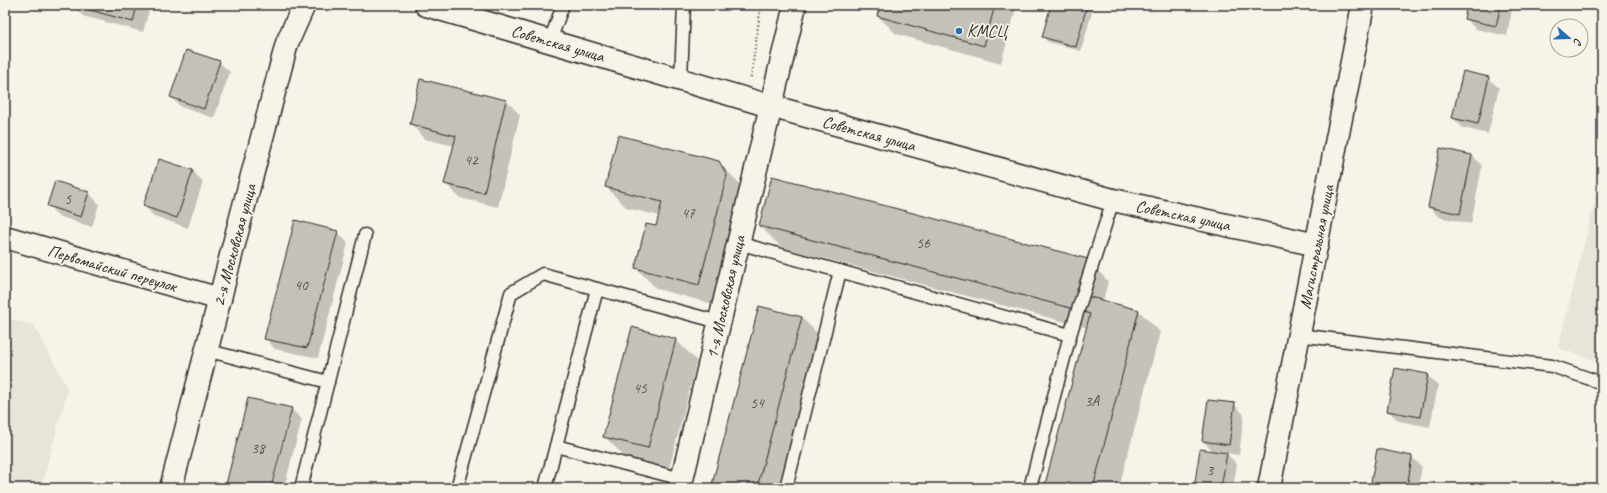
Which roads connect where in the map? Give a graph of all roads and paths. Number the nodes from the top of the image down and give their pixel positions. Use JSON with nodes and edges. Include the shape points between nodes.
{"nodes":[{"id":1,"x":304,"y":5,"type":"edge"},
{"id":2,"x":426,"y":5,"type":"edge"},
{"id":3,"x":563,"y":5,"type":"edge"},
{"id":4,"x":684,"y":5,"type":"edge"},
{"id":5,"x":761,"y":5,"type":"edge"},
{"id":6,"x":795,"y":5,"type":"edge"},
{"id":7,"x":1363,"y":5,"type":"edge"},
{"id":8,"x":550,"y":41,"type":"junction"},
{"id":9,"x":681,"y":80,"type":"junction"},
{"id":10,"x":747,"y":99,"type":"junction"},
{"id":11,"x":770,"y":106,"type":"junction"},
{"id":12,"x":1113,"y":200,"type":"junction"},
{"id":13,"x":365,"y":235,"type":"dead end"},
{"id":14,"x":5,"y":238,"type":"edge"},
{"id":15,"x":738,"y":243,"type":"junction"},
{"id":16,"x":1317,"y":245,"type":"junction"},
{"id":17,"x":840,"y":271,"type":"junction"},
{"id":18,"x":597,"y":289,"type":"junction"},
{"id":19,"x":220,"y":299,"type":"junction"},
{"id":20,"x":719,"y":322,"type":"junction"},
{"id":21,"x":1070,"y":335,"type":"junction"},
{"id":22,"x":1298,"y":336,"type":"junction"},
{"id":23,"x":206,"y":350,"type":"junction"},
{"id":24,"x":328,"y":382,"type":"junction"},
{"id":25,"x":1602,"y":383,"type":"edge"},
{"id":26,"x":556,"y":446,"type":"junction"},
{"id":27,"x":681,"y":483,"type":"edge"},
{"id":28,"x":171,"y":488,"type":"edge"},
{"id":29,"x":300,"y":488,"type":"edge"},
{"id":30,"x":457,"y":488,"type":"edge"},
{"id":31,"x":545,"y":488,"type":"edge"},
{"id":32,"x":786,"y":488,"type":"edge"},
{"id":33,"x":1030,"y":488,"type":"edge"},
{"id":34,"x":1269,"y":488,"type":"edge"}],
"edges":[{"from":1,"to":19,"type":"street","name":"2-я Московская улица","via":[[287,43]]},
{"from":2,"to":8,"type":"street","name":"Советская улица"},
{"from":3,"to":8,"type":"lane"},
{"from":4,"to":9,"type":"lane"},
{"from":5,"to":10,"type":"path"},
{"from":6,"to":11,"type":"street","name":"1-я Московская улица"},
{"from":7,"to":16,"type":"street","name":"Магистральная улица"},
{"from":8,"to":9,"type":"street","name":"Советская улица"},
{"from":9,"to":10,"type":"street","name":"Советская улица"},
{"from":10,"to":11,"type":"street","name":"Советская улица"},
{"from":11,"to":12,"type":"street","name":"Советская улица"},
{"from":11,"to":15,"type":"street","name":"1-я Московская улица"},
{"from":12,"to":16,"type":"street","name":"Советская улица"},
{"from":12,"to":21,"type":"lane"},
{"from":13,"to":24,"type":"lane"},
{"from":14,"to":19,"type":"street","name":"Первомайский переулок"},
{"from":15,"to":17,"type":"lane"},
{"from":15,"to":20,"type":"street","name":"1-я Московская улица"},
{"from":16,"to":22,"type":"street","name":"Магистральная улица"},
{"from":17,"to":21,"type":"lane"},
{"from":17,"to":32,"type":"lane"},
{"from":18,"to":20,"type":"lane"},
{"from":18,"to":26,"type":"lane"},
{"from":18,"to":30,"type":"lane","via":[[543,274],[511,293]]},
{"from":19,"to":23,"type":"street","name":"2-я Московская улица"},
{"from":20,"to":27,"type":"street","name":"1-я Московская улица"},
{"from":21,"to":33,"type":"lane"},
{"from":22,"to":25,"type":"lane","via":[[1552,366]]},
{"from":22,"to":34,"type":"street","name":"Магистральная улица"},
{"from":23,"to":24,"type":"lane"},
{"from":23,"to":28,"type":"street","name":"2-я Московская улица"},
{"from":24,"to":29,"type":"lane"},
{"from":26,"to":27,"type":"lane"},
{"from":26,"to":31,"type":"lane"}]}
